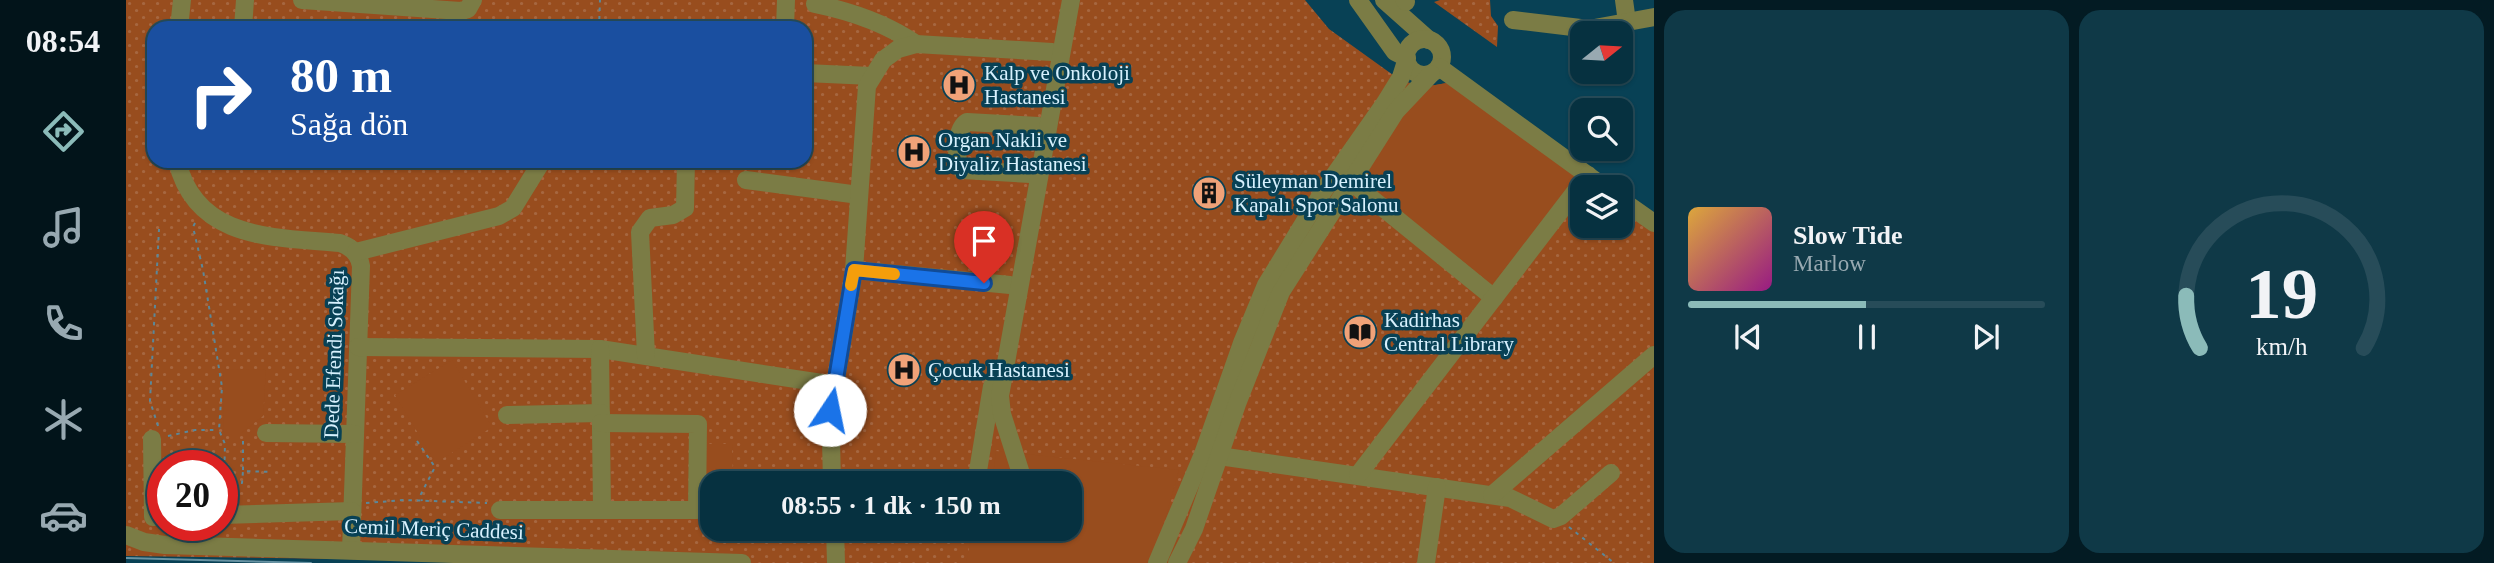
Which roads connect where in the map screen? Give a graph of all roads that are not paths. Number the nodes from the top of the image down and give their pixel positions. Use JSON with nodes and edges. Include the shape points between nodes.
{"nodes":[{"id":1,"x":182,"y":0,"type":"edge"},
{"id":2,"x":245,"y":0,"type":"edge"},
{"id":3,"x":302,"y":0,"type":"edge"},
{"id":4,"x":473,"y":0,"type":"edge"},
{"id":5,"x":786,"y":0,"type":"edge"},
{"id":6,"x":1061,"y":0,"type":"edge"},
{"id":7,"x":1071,"y":0,"type":"edge"},
{"id":8,"x":1357,"y":0,"type":"edge"},
{"id":9,"x":1384,"y":0,"type":"edge"},
{"id":10,"x":1623,"y":0,"type":"edge"},
{"id":11,"x":815,"y":4,"type":"dead end"},
{"id":12,"x":1405,"y":5,"type":"edge"},
{"id":13,"x":1654,"y":17,"type":"edge"},
{"id":14,"x":1513,"y":20,"type":"dead end"},
{"id":15,"x":180,"y":21,"type":"edge"},
{"id":16,"x":244,"y":21,"type":"edge"},
{"id":17,"x":785,"y":21,"type":"edge"},
{"id":18,"x":1626,"y":21,"type":"edge"},
{"id":19,"x":1632,"y":21,"type":"edge"},
{"id":20,"x":1570,"y":27,"type":"edge"},
{"id":21,"x":1429,"y":40,"type":"junction"},
{"id":22,"x":916,"y":44,"type":"junction"},
{"id":23,"x":1052,"y":52,"type":"junction"},
{"id":24,"x":1407,"y":58,"type":"junction"},
{"id":25,"x":1435,"y":71,"type":"junction"},
{"id":26,"x":812,"y":73,"type":"edge"},
{"id":27,"x":871,"y":76,"type":"junction"},
{"id":28,"x":1039,"y":126,"type":"junction"},
{"id":29,"x":179,"y":168,"type":"edge"},
{"id":30,"x":538,"y":168,"type":"edge"},
{"id":31,"x":686,"y":168,"type":"edge"},
{"id":32,"x":1030,"y":174,"type":"junction"},
{"id":33,"x":1588,"y":175,"type":"edge"},
{"id":34,"x":746,"y":180,"type":"dead end"},
{"id":35,"x":1350,"y":181,"type":"junction"},
{"id":36,"x":859,"y":195,"type":"junction"},
{"id":37,"x":1570,"y":199,"type":"edge"},
{"id":38,"x":1633,"y":208,"type":"edge"},
{"id":39,"x":1654,"y":223,"type":"edge"},
{"id":40,"x":356,"y":252,"type":"junction"},
{"id":41,"x":854,"y":270,"type":"junction"},
{"id":42,"x":1010,"y":285,"type":"junction"},
{"id":43,"x":1494,"y":298,"type":"junction"},
{"id":44,"x":358,"y":347,"type":"junction"},
{"id":45,"x":600,"y":349,"type":"junction"},
{"id":46,"x":646,"y":355,"type":"junction"},
{"id":47,"x":1654,"y":355,"type":"edge"},
{"id":48,"x":835,"y":385,"type":"junction"},
{"id":49,"x":507,"y":415,"type":"dead end"},
{"id":50,"x":601,"y":418,"type":"junction"},
{"id":51,"x":155,"y":432,"type":"road end"},
{"id":52,"x":266,"y":433,"type":"dead end"},
{"id":53,"x":355,"y":434,"type":"junction"},
{"id":54,"x":155,"y":450,"type":"edge"},
{"id":55,"x":1219,"y":456,"type":"junction"},
{"id":56,"x":832,"y":471,"type":"edge"},
{"id":57,"x":978,"y":471,"type":"edge"},
{"id":58,"x":1020,"y":471,"type":"edge"},
{"id":59,"x":1611,"y":472,"type":"dead end"},
{"id":60,"x":1358,"y":475,"type":"junction"},
{"id":61,"x":1437,"y":487,"type":"junction"},
{"id":62,"x":1492,"y":495,"type":"junction"},
{"id":63,"x":497,"y":506,"type":"road end"},
{"id":64,"x":356,"y":508,"type":"junction"},
{"id":65,"x":602,"y":509,"type":"junction"},
{"id":66,"x":238,"y":514,"type":"edge"},
{"id":67,"x":126,"y":535,"type":"edge"},
{"id":68,"x":835,"y":541,"type":"edge"},
{"id":69,"x":351,"y":550,"type":"junction"},
{"id":70,"x":742,"y":563,"type":"edge"},
{"id":71,"x":836,"y":563,"type":"edge"},
{"id":72,"x":1157,"y":563,"type":"edge"},
{"id":73,"x":1177,"y":563,"type":"edge"},
{"id":74,"x":1426,"y":563,"type":"edge"}],
"edges":[{"from":1,"to":15,"type":"street"},
{"from":2,"to":16,"type":"street"},
{"from":3,"to":4,"type":"street","via":[[461,11],[471,7]]},
{"from":5,"to":17,"type":"street"},
{"from":6,"to":23,"type":"street"},
{"from":7,"to":58,"type":"street","via":[[1000,396]]},
{"from":8,"to":24,"type":"street","via":[[1395,52]]},
{"from":9,"to":12,"type":"street"},
{"from":10,"to":18,"type":"street"},
{"from":11,"to":22,"type":"street","via":[[841,9]]},
{"from":12,"to":21,"type":"street"},
{"from":13,"to":19,"type":"street"},
{"from":14,"to":20,"type":"street"},
{"from":21,"to":24,"type":"street","via":[[1413,44]]},
{"from":21,"to":25,"type":"street","via":[[1441,51],[1442,62]]},
{"from":22,"to":23,"type":"street"},
{"from":22,"to":27,"type":"street","via":[[890,54]]},
{"from":23,"to":28,"type":"street"},
{"from":24,"to":25,"type":"street","via":[[1420,75]]},
{"from":24,"to":72,"type":"street","via":[[1385,103],[1266,285]]},
{"from":25,"to":33,"type":"street"},
{"from":25,"to":35,"type":"street","via":[[1400,104]]},
{"from":26,"to":27,"type":"street"},
{"from":27,"to":36,"type":"street"},
{"from":28,"to":32,"type":"street"},
{"from":28,"to":32,"type":"street","via":[[967,122],[960,130],[958,163],[962,170]]},
{"from":29,"to":40,"type":"street","name":"Dede Efendi Sokağı","via":[[192,196],[229,227],[252,234],[340,243]]},
{"from":30,"to":40,"type":"street","via":[[513,208],[499,216]]},
{"from":31,"to":46,"type":"street","via":[[685,208],[650,218],[640,232]]},
{"from":32,"to":42,"type":"street"},
{"from":34,"to":36,"type":"street"},
{"from":35,"to":43,"type":"street"},
{"from":35,"to":55,"type":"street","via":[[1281,292]]},
{"from":36,"to":41,"type":"street"},
{"from":37,"to":43,"type":"street"},
{"from":38,"to":39,"type":"street"},
{"from":40,"to":44,"type":"street","name":"Dede Efendi Sokağı","via":[[361,266]]},
{"from":41,"to":42,"type":"street"},
{"from":41,"to":48,"type":"street"},
{"from":42,"to":57,"type":"street"},
{"from":43,"to":60,"type":"street"},
{"from":44,"to":45,"type":"street"},
{"from":44,"to":53,"type":"street","name":"Dede Efendi Sokağı"},
{"from":45,"to":46,"type":"street"},
{"from":45,"to":50,"type":"street"},
{"from":46,"to":48,"type":"street"},
{"from":47,"to":62,"type":"street"},
{"from":48,"to":56,"type":"street","via":[[830,396]]},
{"from":49,"to":50,"type":"street"},
{"from":50,"to":65,"type":"street"},
{"from":50,"to":65,"type":"street","via":[[698,424],[697,510]]},
{"from":51,"to":54,"type":"street"},
{"from":52,"to":53,"type":"street"},
{"from":53,"to":64,"type":"street","name":"Dede Efendi Sokağı"},
{"from":55,"to":60,"type":"street"},
{"from":55,"to":73,"type":"street"},
{"from":59,"to":62,"type":"street","via":[[1557,518]]},
{"from":60,"to":61,"type":"street"},
{"from":61,"to":62,"type":"street"},
{"from":61,"to":74,"type":"street"},
{"from":63,"to":65,"type":"street"},
{"from":64,"to":66,"type":"street"},
{"from":64,"to":69,"type":"street","name":"Dede Efendi Sokağı"},
{"from":67,"to":69,"type":"street","name":"Cemil Meriç Caddesi","via":[[165,545]]},
{"from":68,"to":71,"type":"street"},
{"from":69,"to":70,"type":"street","name":"Cemil Meriç Caddesi"}]}
